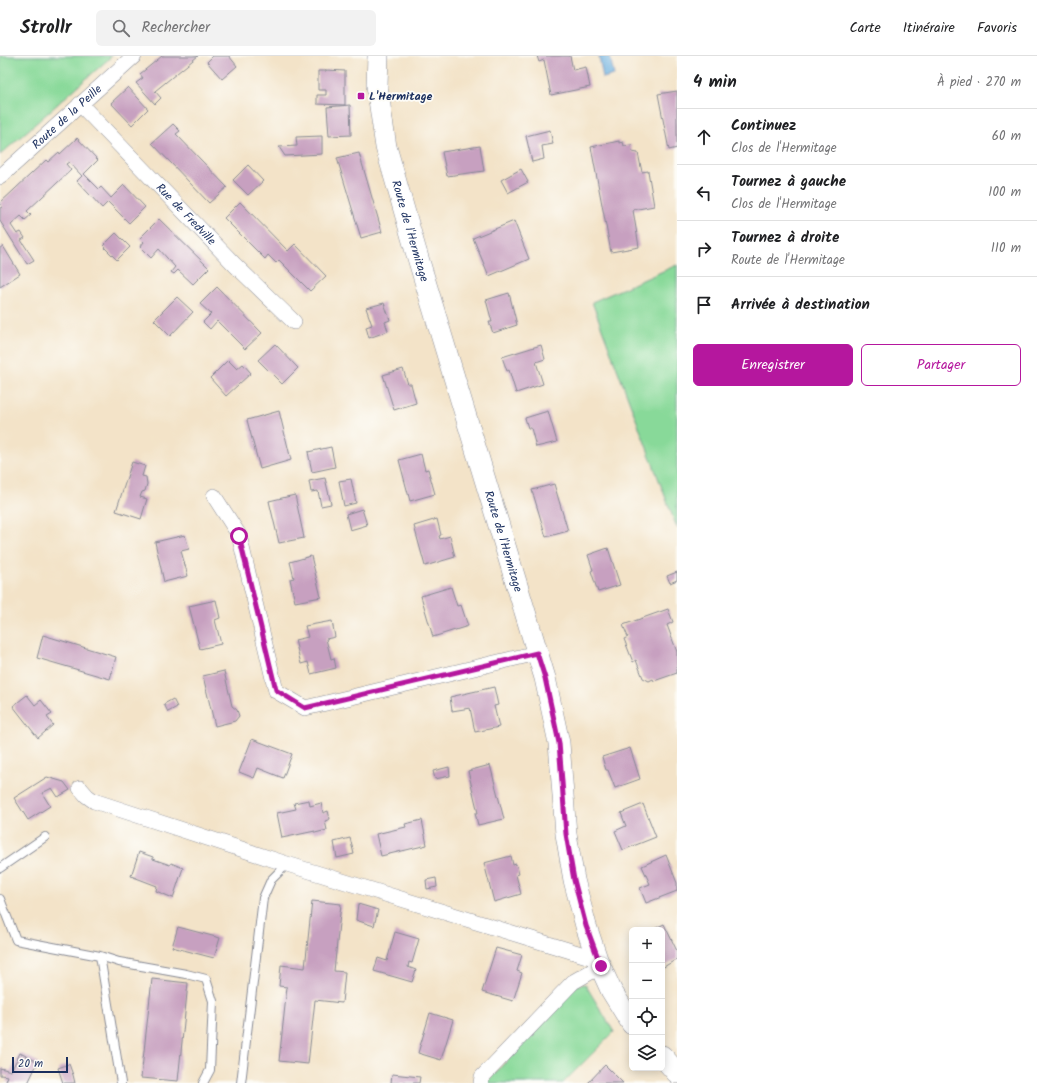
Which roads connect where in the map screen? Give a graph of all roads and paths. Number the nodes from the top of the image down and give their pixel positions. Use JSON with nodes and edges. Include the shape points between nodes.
{"nodes":[{"id":1,"x":134,"y":56,"type":"edge"},
{"id":2,"x":378,"y":56,"type":"edge"},
{"id":3,"x":80,"y":104,"type":"junction"},
{"id":4,"x":0,"y":177,"type":"edge"},
{"id":5,"x":294,"y":322,"type":"dead end"},
{"id":6,"x":214,"y":496,"type":"dead end"},
{"id":7,"x":537,"y":653,"type":"junction"},
{"id":8,"x":80,"y":788,"type":"dead end"},
{"id":9,"x":45,"y":837,"type":"dead end"},
{"id":10,"x":287,"y":864,"type":"junction"},
{"id":11,"x":0,"y":868,"type":"edge"},
{"id":12,"x":0,"y":899,"type":"edge"},
{"id":13,"x":100,"y":956,"type":"junction"},
{"id":14,"x":599,"y":962,"type":"junction"},
{"id":15,"x":629,"y":1019,"type":"edge"},
{"id":16,"x":665,"y":1059,"type":"edge"},
{"id":17,"x":677,"y":1073,"type":"edge"},
{"id":18,"x":121,"y":1083,"type":"edge"},
{"id":19,"x":203,"y":1083,"type":"edge"},
{"id":20,"x":241,"y":1083,"type":"edge"},
{"id":21,"x":481,"y":1083,"type":"edge"}],
"edges":[{"from":1,"to":3,"type":"street","name":"Route de la Peille"},
{"from":2,"to":7,"type":"street","name":"Route de l'Hermitage","via":[[377,86],[386,147]]},
{"from":3,"to":4,"type":"street","name":"Route de la Peille"},
{"from":3,"to":5,"type":"street","name":"Rue de Fredville","via":[[235,265]]},
{"from":6,"to":7,"type":"street","via":[[239,536],[276,690],[305,708]]},
{"from":7,"to":14,"type":"street","name":"Route de l'Hermitage","via":[[559,743],[566,834],[574,880]]},
{"from":8,"to":10,"type":"street","via":[[94,801]]},
{"from":9,"to":11,"type":"lane"},
{"from":10,"to":14,"type":"street"},
{"from":10,"to":20,"type":"lane","via":[[271,880],[263,898]]},
{"from":12,"to":13,"type":"lane","via":[[16,940]]},
{"from":13,"to":18,"type":"lane"},
{"from":13,"to":19,"type":"lane","via":[[206,979],[213,1001],[210,1070]]},
{"from":14,"to":15,"type":"street","name":"Route de l'Hermitage","via":[[611,990]]},
{"from":14,"to":21,"type":"street","via":[[573,982],[482,1077]]},
{"from":16,"to":17,"type":"street"}]}
